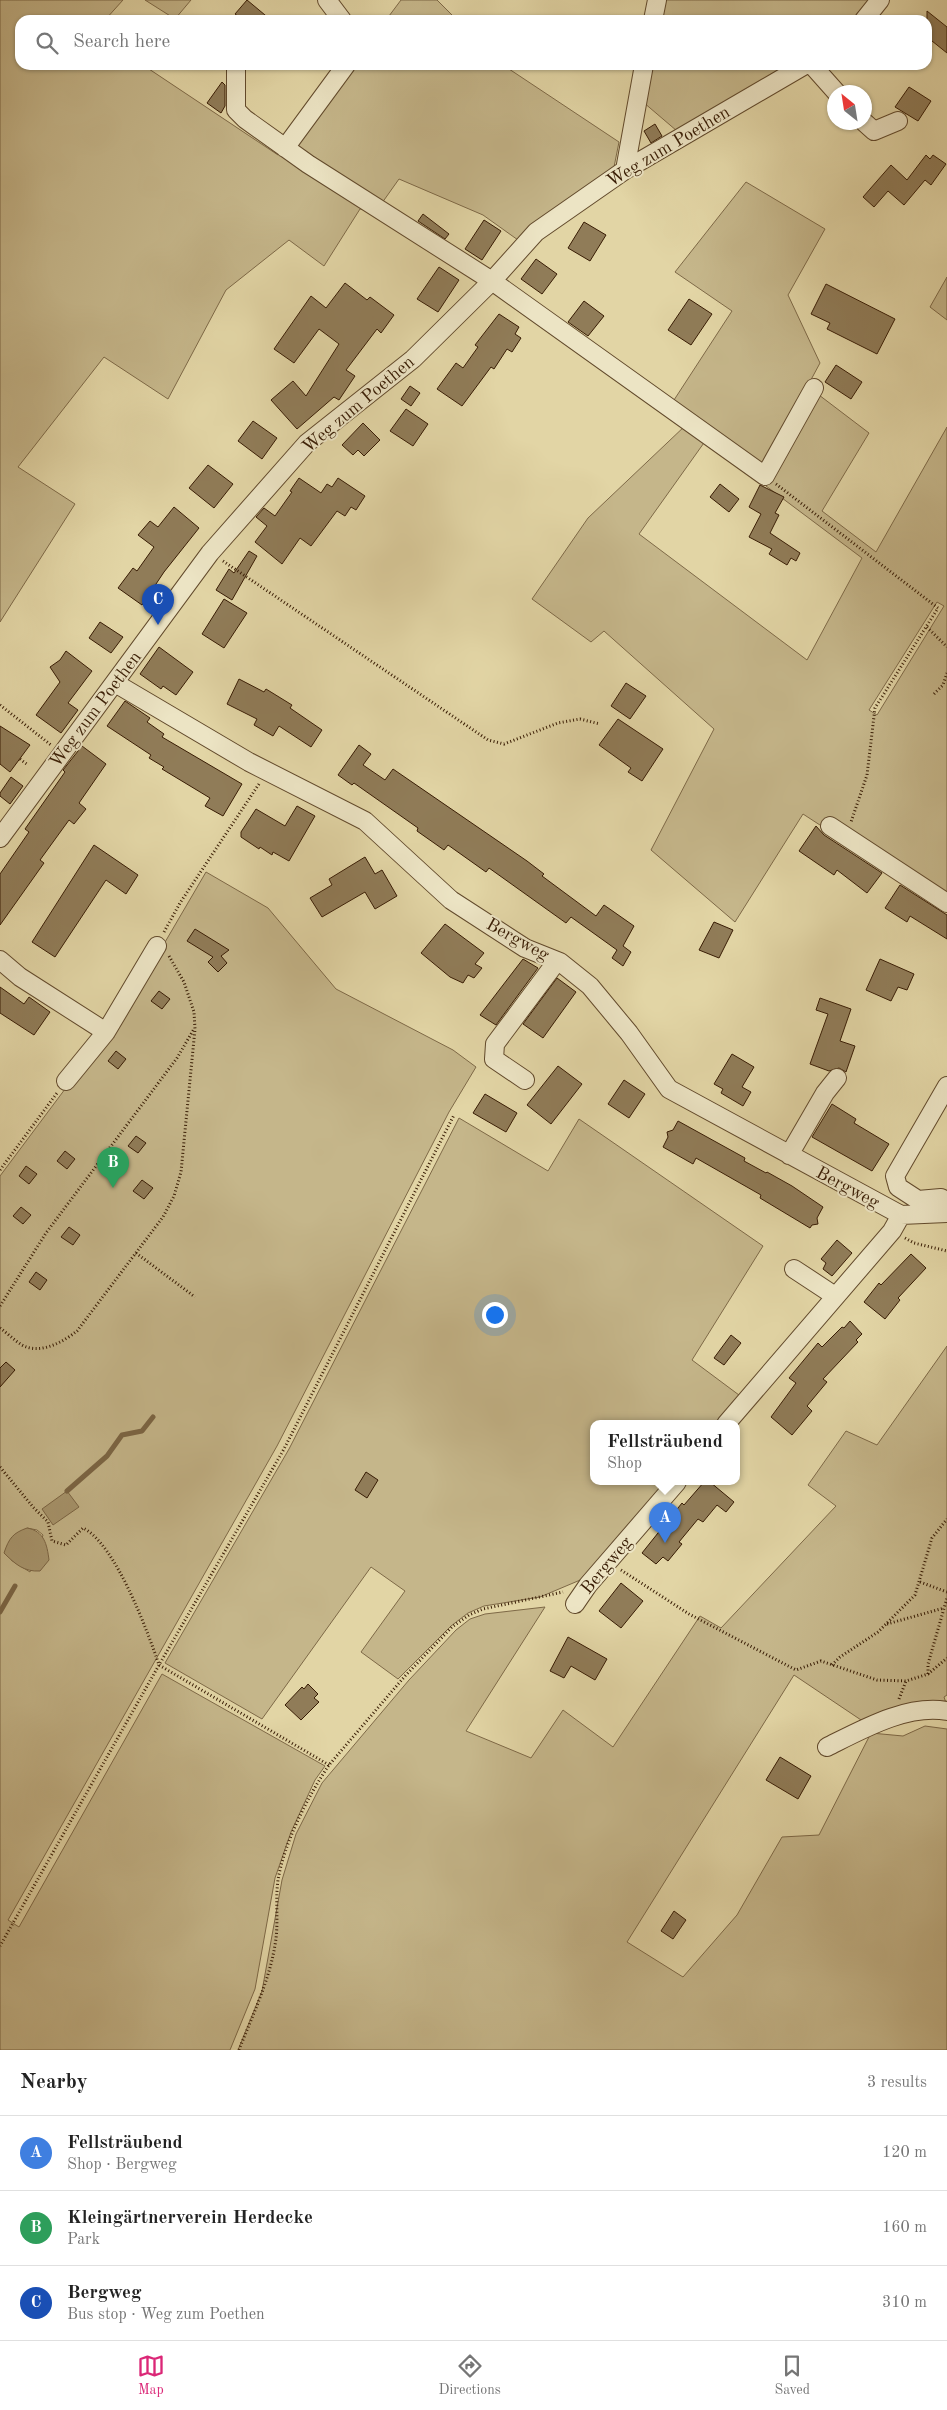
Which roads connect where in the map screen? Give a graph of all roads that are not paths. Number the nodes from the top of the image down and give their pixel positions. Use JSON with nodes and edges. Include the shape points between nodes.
{"nodes":[{"id":1,"x":327,"y":0,"type":"edge"},
{"id":2,"x":656,"y":0,"type":"edge"},
{"id":3,"x":880,"y":0,"type":"edge"},
{"id":4,"x":338,"y":15,"type":"edge"},
{"id":5,"x":654,"y":15,"type":"edge"},
{"id":6,"x":868,"y":15,"type":"edge"},
{"id":7,"x":236,"y":70,"type":"edge"},
{"id":8,"x":342,"y":70,"type":"edge"},
{"id":9,"x":643,"y":70,"type":"edge"},
{"id":10,"x":797,"y":70,"type":"edge"},
{"id":11,"x":816,"y":70,"type":"edge"},
{"id":12,"x":830,"y":85,"type":"edge"},
{"id":13,"x":898,"y":121,"type":"dead end"},
{"id":14,"x":872,"y":129,"type":"edge"},
{"id":15,"x":285,"y":148,"type":"junction"},
{"id":16,"x":625,"y":170,"type":"junction"},
{"id":17,"x":492,"y":281,"type":"junction"},
{"id":18,"x":814,"y":388,"type":"dead end"},
{"id":19,"x":115,"y":683,"type":"junction"},
{"id":20,"x":830,"y":826,"type":"dead end"},
{"id":21,"x":0,"y":838,"type":"edge"},
{"id":22,"x":947,"y":903,"type":"edge"},
{"id":23,"x":157,"y":946,"type":"road end"},
{"id":24,"x":0,"y":960,"type":"edge"},
{"id":25,"x":557,"y":961,"type":"junction"},
{"id":26,"x":106,"y":1032,"type":"junction"},
{"id":27,"x":837,"y":1078,"type":"dead end"},
{"id":28,"x":525,"y":1080,"type":"dead end"},
{"id":29,"x":66,"y":1081,"type":"road end"},
{"id":30,"x":947,"y":1086,"type":"edge"},
{"id":31,"x":789,"y":1155,"type":"junction"},
{"id":32,"x":947,"y":1201,"type":"edge"},
{"id":33,"x":947,"y":1213,"type":"edge"},
{"id":34,"x":901,"y":1215,"type":"junction"},
{"id":35,"x":794,"y":1269,"type":"dead end"},
{"id":36,"x":836,"y":1296,"type":"junction"},
{"id":37,"x":729,"y":1420,"type":"edge"},
{"id":38,"x":674,"y":1485,"type":"edge"},
{"id":39,"x":575,"y":1604,"type":"dead end"},
{"id":40,"x":947,"y":1711,"type":"edge"},
{"id":41,"x":827,"y":1747,"type":"dead end"}],
"edges":[{"from":1,"to":4,"type":"street"},
{"from":2,"to":5,"type":"street"},
{"from":3,"to":6,"type":"street"},
{"from":7,"to":15,"type":"street","via":[[236,110]]},
{"from":8,"to":15,"type":"street"},
{"from":9,"to":16,"type":"street"},
{"from":10,"to":16,"type":"street","name":"Weg zum Poethen"},
{"from":11,"to":12,"type":"street"},
{"from":13,"to":14,"type":"street"},
{"from":15,"to":17,"type":"street"},
{"from":16,"to":17,"type":"street","name":"Weg zum Poethen","via":[[536,232]]},
{"from":17,"to":18,"type":"street","via":[[766,476]]},
{"from":17,"to":19,"type":"street","name":"Weg zum Poethen","via":[[413,359],[307,443],[210,553]]},
{"from":19,"to":21,"type":"street","name":"Weg zum Poethen"},
{"from":19,"to":25,"type":"street","name":"Bergweg","via":[[267,771],[365,821],[451,900],[525,948]]},
{"from":20,"to":22,"type":"street"},
{"from":23,"to":26,"type":"street"},
{"from":24,"to":26,"type":"street","via":[[20,977]]},
{"from":25,"to":28,"type":"street","via":[[495,1044],[494,1059]]},
{"from":25,"to":31,"type":"street","name":"Bergweg","via":[[590,986],[669,1089]]},
{"from":26,"to":29,"type":"street"},
{"from":27,"to":31,"type":"street"},
{"from":30,"to":32,"type":"street","name":"Bergweg","via":[[895,1176],[898,1187],[918,1200],[941,1198]]},
{"from":31,"to":34,"type":"street","name":"Bergweg"},
{"from":33,"to":34,"type":"street","name":"Bergweg"},
{"from":34,"to":36,"type":"street","name":"Bergweg"},
{"from":35,"to":36,"type":"street"},
{"from":36,"to":37,"type":"street","name":"Bergweg"},
{"from":38,"to":39,"type":"street","name":"Bergweg"},
{"from":40,"to":41,"type":"street","via":[[930,1708],[904,1715],[867,1727]]}]}
